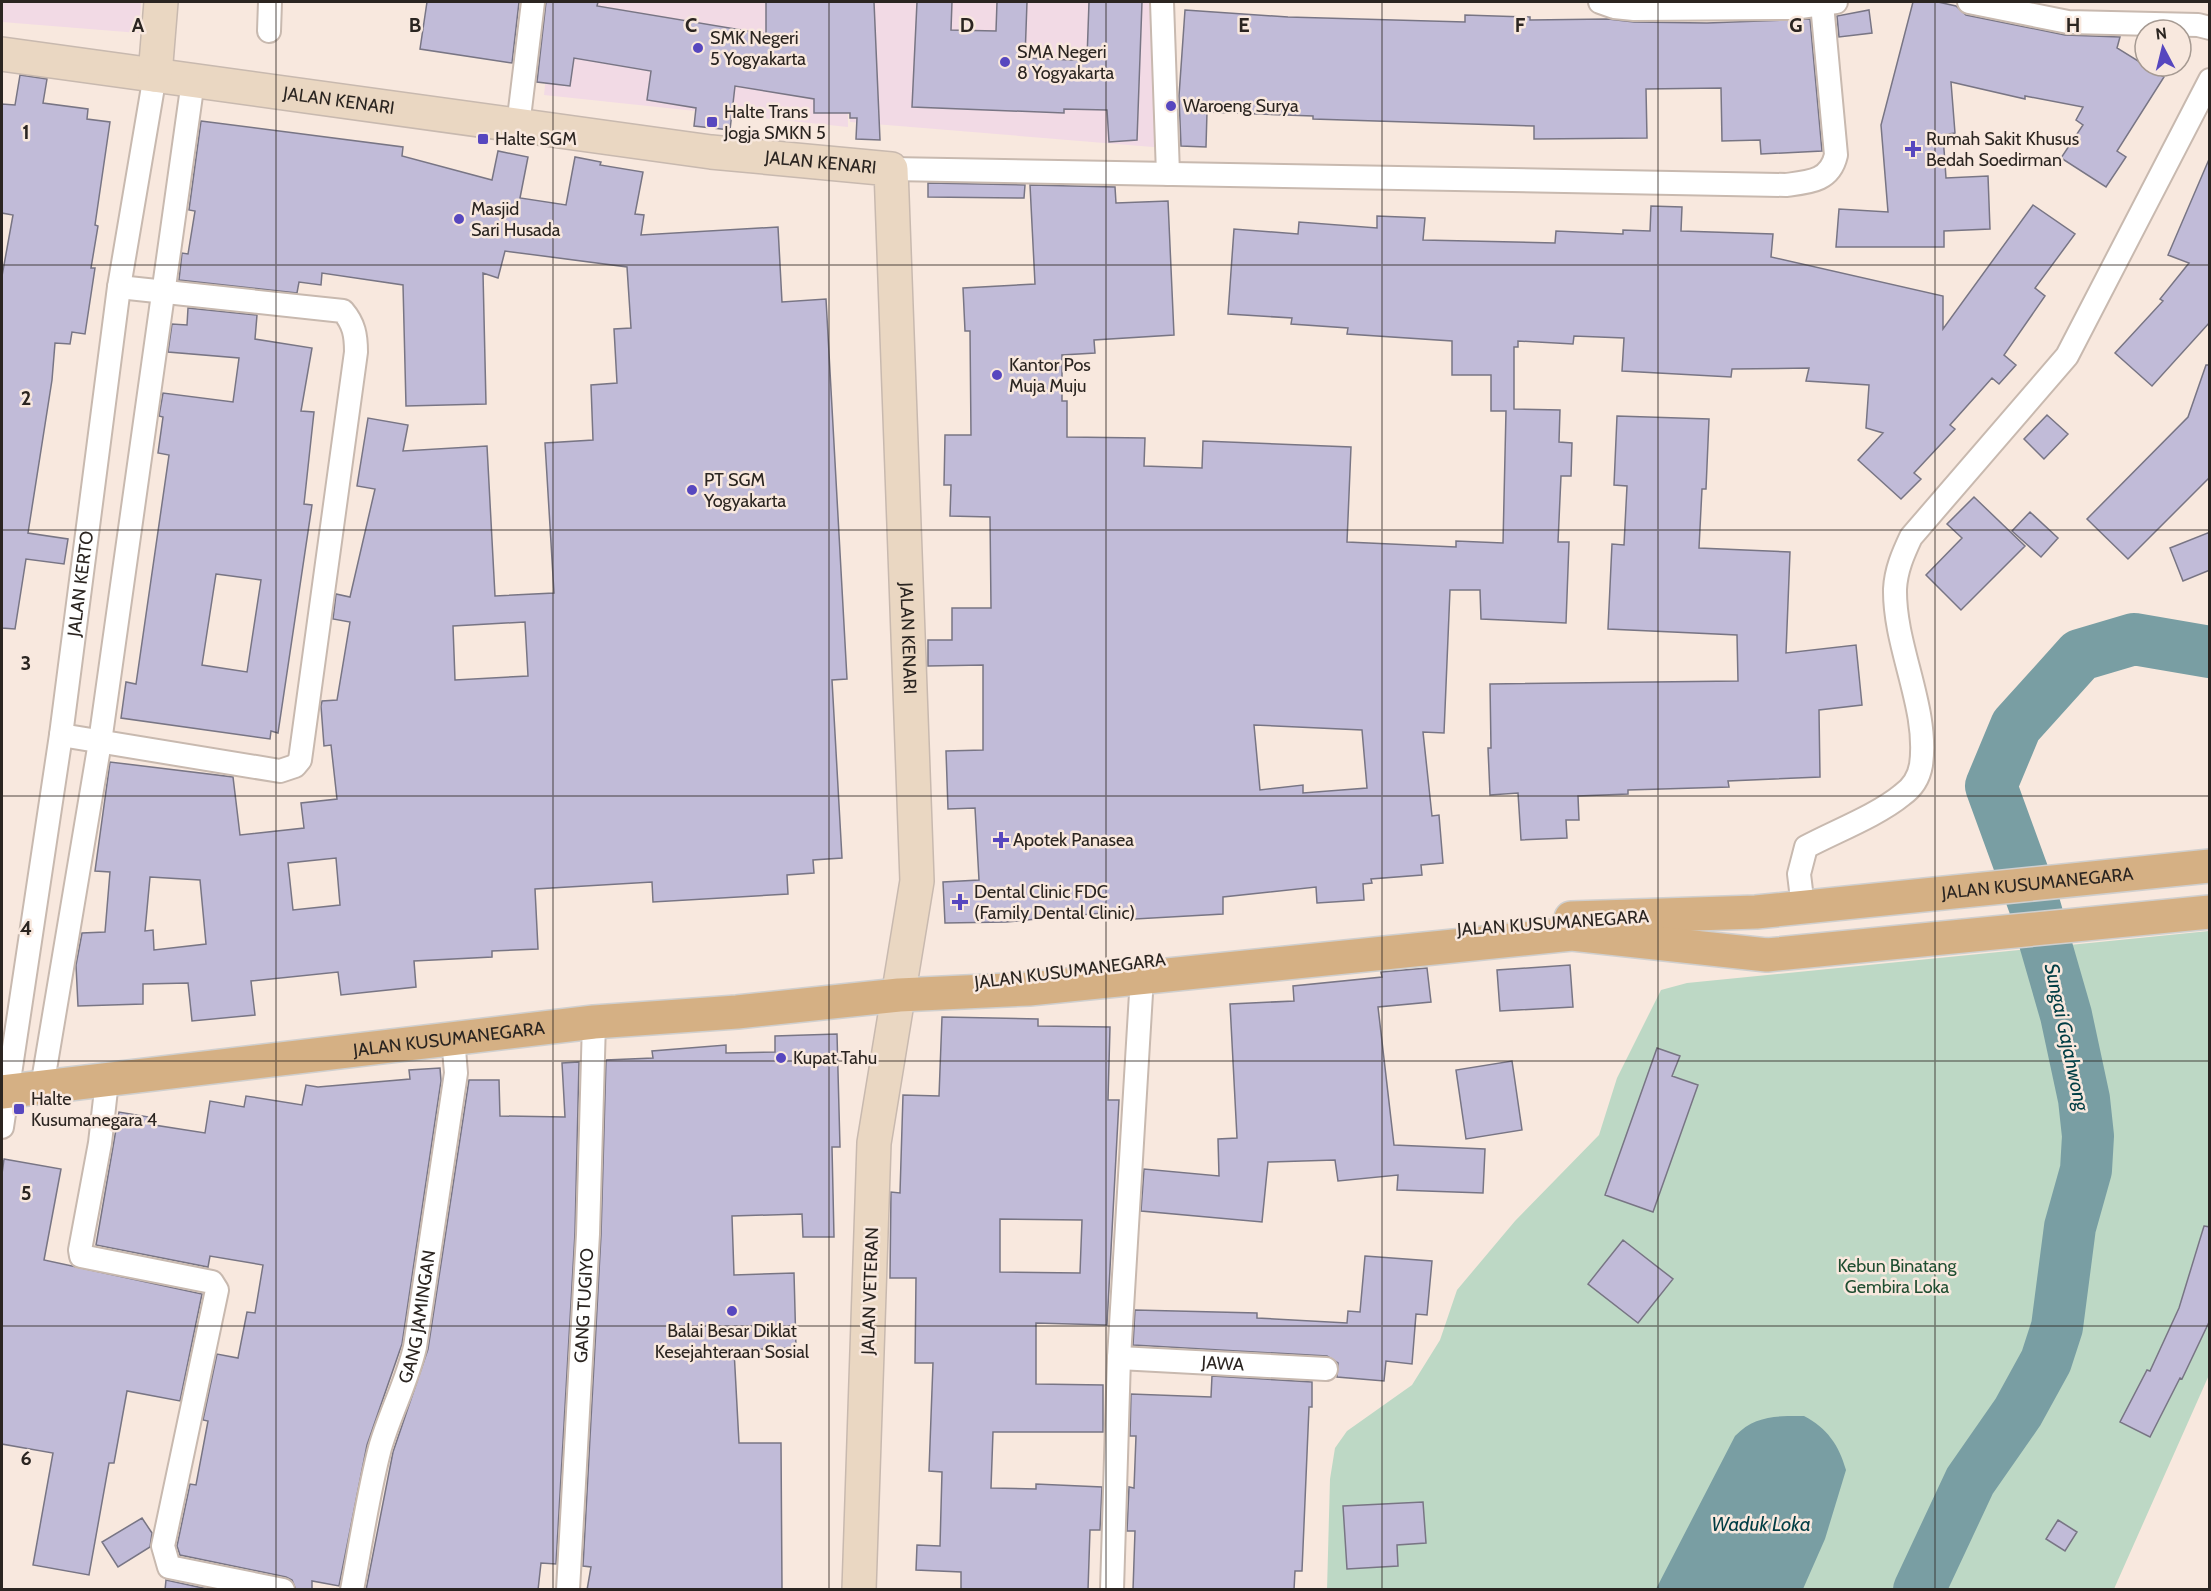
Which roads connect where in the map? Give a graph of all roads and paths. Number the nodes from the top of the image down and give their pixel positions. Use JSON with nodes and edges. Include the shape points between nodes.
{"nodes":[{"id":1,"x":161,"y":2,"type":"edge"},
{"id":2,"x":270,"y":2,"type":"edge"},
{"id":3,"x":533,"y":2,"type":"edge"},
{"id":4,"x":1162,"y":2,"type":"edge"},
{"id":5,"x":1600,"y":2,"type":"edge"},
{"id":6,"x":1969,"y":2,"type":"edge"},
{"id":7,"x":1829,"y":3,"type":"edge"},
{"id":8,"x":1793,"y":5,"type":"edge"},
{"id":9,"x":2210,"y":28,"type":"edge"},
{"id":10,"x":269,"y":31,"type":"dead end"},
{"id":11,"x":2,"y":54,"type":"edge"},
{"id":12,"x":155,"y":75,"type":"junction"},
{"id":13,"x":2210,"y":80,"type":"edge"},
{"id":14,"x":193,"y":81,"type":"junction"},
{"id":15,"x":518,"y":126,"type":"junction"},
{"id":16,"x":825,"y":163,"type":"junction"},
{"id":17,"x":891,"y":169,"type":"junction"},
{"id":18,"x":1168,"y":174,"type":"junction"},
{"id":19,"x":894,"y":242,"type":"junction"},
{"id":20,"x":119,"y":287,"type":"junction"},
{"id":21,"x":164,"y":292,"type":"junction"},
{"id":22,"x":61,"y":735,"type":"junction"},
{"id":23,"x":100,"y":742,"type":"junction"},
{"id":24,"x":2210,"y":866,"type":"edge"},
{"id":25,"x":1803,"y":907,"type":"junction"},
{"id":26,"x":2210,"y":912,"type":"edge"},
{"id":27,"x":1142,"y":977,"type":"junction"},
{"id":28,"x":899,"y":995,"type":"junction"},
{"id":29,"x":594,"y":1022,"type":"junction"},
{"id":30,"x":453,"y":1038,"type":"junction"},
{"id":31,"x":107,"y":1081,"type":"junction"},
{"id":32,"x":42,"y":1087,"type":"junction"},
{"id":33,"x":4,"y":1091,"type":"edge"},
{"id":34,"x":2,"y":1127,"type":"edge"},
{"id":35,"x":1119,"y":1358,"type":"junction"},
{"id":36,"x":1326,"y":1369,"type":"dead end"},
{"id":37,"x":283,"y":1590,"type":"edge"},
{"id":38,"x":352,"y":1590,"type":"edge"},
{"id":39,"x":568,"y":1590,"type":"edge"},
{"id":40,"x":859,"y":1590,"type":"edge"},
{"id":41,"x":1112,"y":1590,"type":"edge"}],
"edges":[{"from":1,"to":12,"type":"main road"},
{"from":2,"to":10,"type":"street"},
{"from":3,"to":15,"type":"street"},
{"from":4,"to":18,"type":"street"},
{"from":5,"to":8,"type":"street","via":[[1634,9]]},
{"from":6,"to":9,"type":"street","via":[[2068,22]]},
{"from":7,"to":8,"type":"street"},
{"from":7,"to":18,"type":"street","via":[[1836,155],[1833,168],[1806,182],[1786,185]]},
{"from":11,"to":12,"type":"main road","name":"JALAN KENARI"},
{"from":12,"to":14,"type":"main road","name":"JALAN KENARI"},
{"from":12,"to":20,"type":"street","name":"JALAN KERTO"},
{"from":13,"to":25,"type":"street","via":[[2067,356],[1911,537],[1899,562],[1895,588],[1922,753],[1916,780],[1902,796],[1806,847],[1799,874]]},
{"from":14,"to":15,"type":"main road","name":"JALAN KENARI"},
{"from":14,"to":21,"type":"street"},
{"from":15,"to":16,"type":"main road","name":"JALAN KENARI"},
{"from":16,"to":17,"type":"main road","name":"JALAN KENARI"},
{"from":16,"to":19,"type":"main road","via":[[874,199]]},
{"from":17,"to":18,"type":"street"},
{"from":17,"to":19,"type":"main road","name":"JALAN KENARI"},
{"from":19,"to":28,"type":"main road","name":"JALAN KENARI","via":[[917,881]]},
{"from":20,"to":21,"type":"street"},
{"from":20,"to":22,"type":"street","name":"JALAN KERTO"},
{"from":21,"to":23,"type":"street"},
{"from":21,"to":23,"type":"street","via":[[343,311],[356,336],[300,760],[280,771]]},
{"from":22,"to":23,"type":"street"},
{"from":22,"to":33,"type":"street","name":"JALAN KERTO"},
{"from":23,"to":32,"type":"street"},
{"from":24,"to":25,"type":"main road","name":"JALAN KUSUMANEGARA"},
{"from":25,"to":28,"type":"main road","name":"JALAN KUSUMANEGARA","via":[[1579,917],[1028,974]]},
{"from":26,"to":27,"type":"main road","name":"JALAN KUSUMANEGARA","via":[[1767,955],[1572,934]]},
{"from":27,"to":28,"type":"main road","name":"JALAN KUSUMANEGARA","via":[[1029,989]]},
{"from":27,"to":35,"type":"street"},
{"from":28,"to":29,"type":"main road","name":"JALAN KUSUMANEGARA"},
{"from":28,"to":40,"type":"main road","name":"JALAN VETERAN","via":[[874,1143]]},
{"from":29,"to":30,"type":"main road","name":"JALAN KUSUMANEGARA"},
{"from":29,"to":39,"type":"street","name":"GANG TUGIYO","via":[[588,1234]]},
{"from":30,"to":31,"type":"main road","name":"JALAN KUSUMANEGARA"},
{"from":30,"to":38,"type":"street","name":"GANG JAMINGAN","via":[[456,1073],[415,1347],[381,1448]]},
{"from":31,"to":32,"type":"main road","name":"JALAN KUSUMANEGARA"},
{"from":31,"to":37,"type":"street","via":[[81,1256],[212,1282],[217,1290],[163,1546],[165,1557],[169,1567]]},
{"from":32,"to":33,"type":"main road","name":"JALAN KUSUMANEGARA"},
{"from":33,"to":34,"type":"street","name":"JALAN KERTO"},
{"from":35,"to":36,"type":"street","name":"JAWA"},
{"from":35,"to":41,"type":"street"}]}
